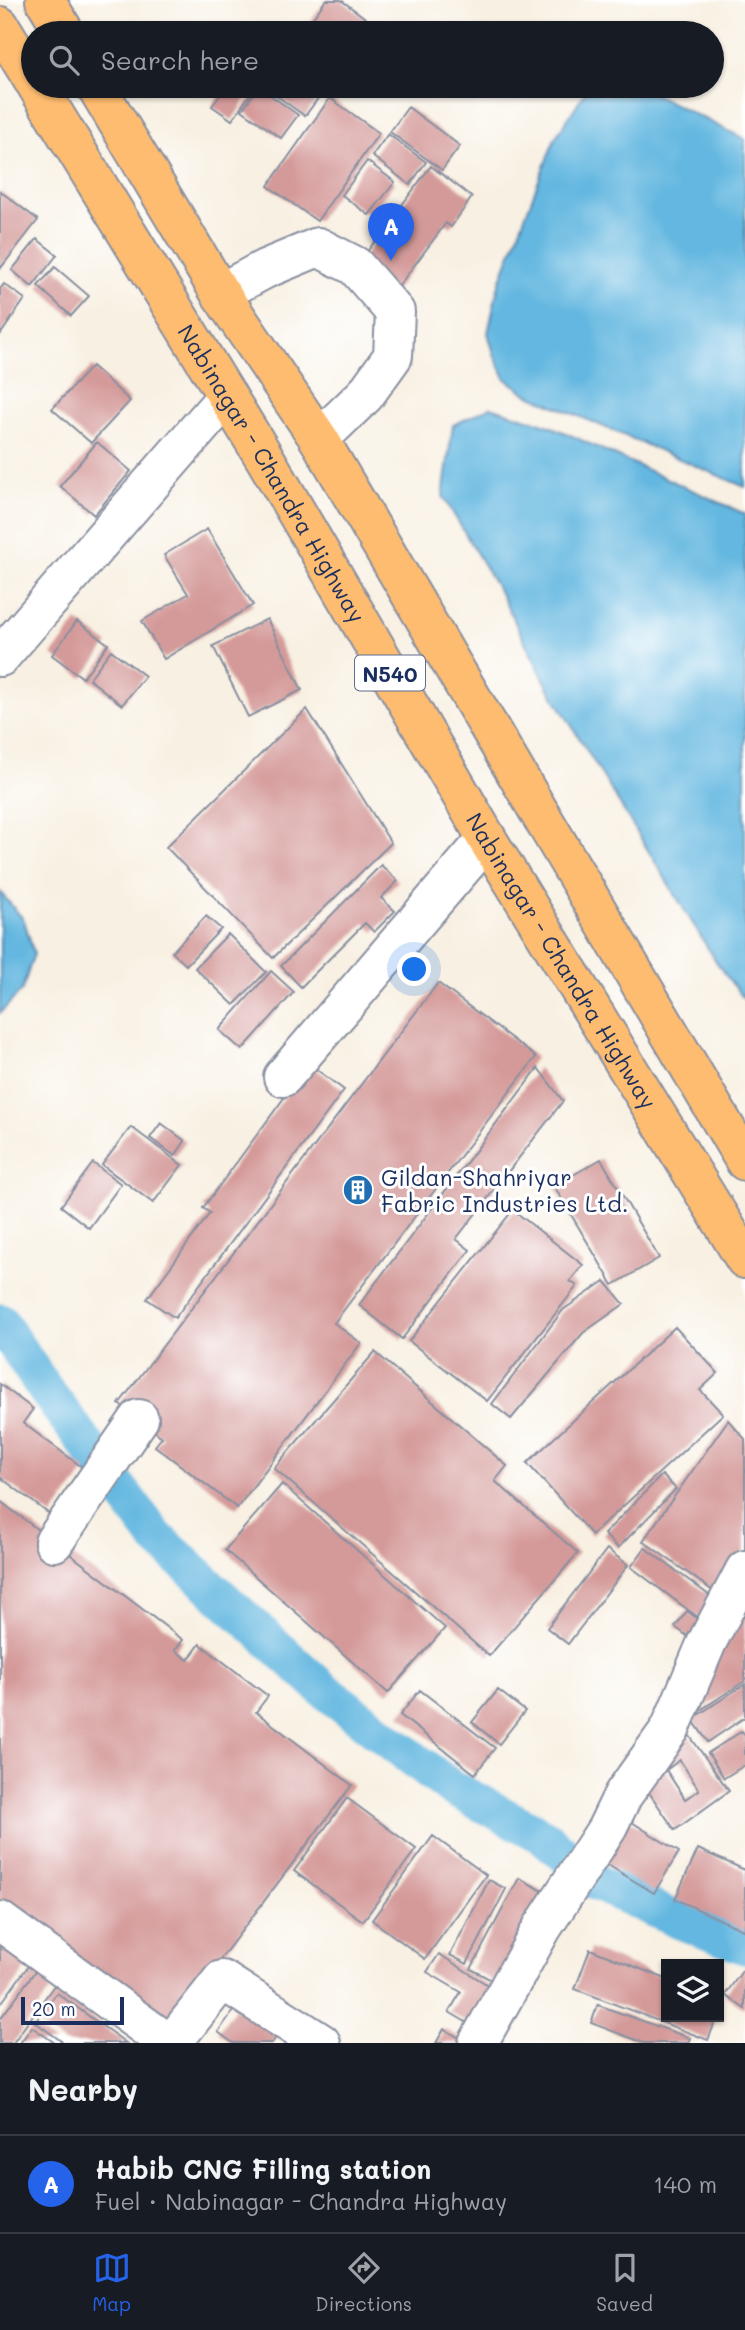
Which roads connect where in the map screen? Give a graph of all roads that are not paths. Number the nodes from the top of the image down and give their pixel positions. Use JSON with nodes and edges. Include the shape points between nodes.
{"nodes":[{"id":1,"x":45,"y":0,"type":"edge"},
{"id":2,"x":58,"y":21,"type":"edge"},
{"id":3,"x":0,"y":26,"type":"edge"},
{"id":4,"x":21,"y":60,"type":"edge"},
{"id":5,"x":44,"y":98,"type":"edge"},
{"id":6,"x":103,"y":98,"type":"edge"},
{"id":7,"x":220,"y":293,"type":"junction"},
{"id":8,"x":227,"y":396,"type":"junction"},
{"id":9,"x":319,"y":439,"type":"junction"},
{"id":10,"x":0,"y":657,"type":"edge"},
{"id":11,"x":487,"y":839,"type":"junction"},
{"id":12,"x":283,"y":1077,"type":"dead end"},
{"id":13,"x":745,"y":1161,"type":"edge"},
{"id":14,"x":745,"y":1259,"type":"edge"},
{"id":15,"x":139,"y":1419,"type":"dead end"},
{"id":16,"x":54,"y":1542,"type":"dead end"},
{"id":17,"x":745,"y":1570,"type":"edge"},
{"id":18,"x":0,"y":1921,"type":"edge"},
{"id":19,"x":170,"y":2043,"type":"edge"},
{"id":20,"x":321,"y":2043,"type":"edge"},
{"id":21,"x":478,"y":2043,"type":"edge"}],
"edges":[{"from":1,"to":2,"type":"highway"},
{"from":3,"to":4,"type":"highway"},
{"from":5,"to":8,"type":"highway","name":"Nabinagar - Chandra Highway","number":"N540"},
{"from":6,"to":7,"type":"highway","number":"N540"},
{"from":7,"to":9,"type":"highway","number":"N540"},
{"from":7,"to":9,"type":"street","via":[[318,247],[355,266],[395,313],[393,356],[365,395]]},
{"from":8,"to":10,"type":"street"},
{"from":8,"to":11,"type":"highway","name":"Nabinagar - Chandra Highway","number":"N540"},
{"from":9,"to":13,"type":"highway","number":"N540"},
{"from":11,"to":12,"type":"street"},
{"from":11,"to":14,"type":"highway","name":"Nabinagar - Chandra Highway","number":"N540"},
{"from":15,"to":16,"type":"street"},
{"from":17,"to":21,"type":"street","via":[[670,1729],[622,1795],[606,1830],[542,1928]]},
{"from":18,"to":19,"type":"street"},
{"from":19,"to":20,"type":"street","via":[[222,1980]]}]}
